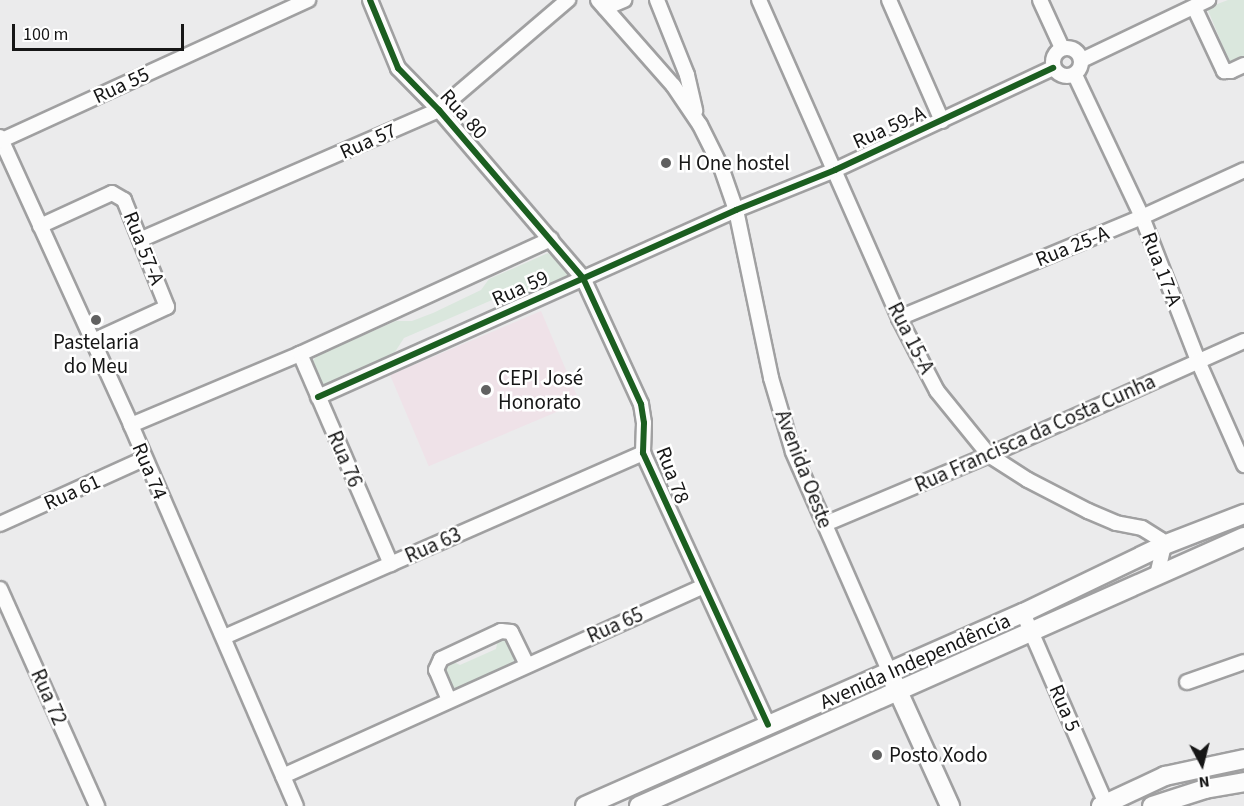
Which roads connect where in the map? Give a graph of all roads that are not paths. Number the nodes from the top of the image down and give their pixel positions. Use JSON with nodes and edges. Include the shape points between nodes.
{"nodes":[{"id":1,"x":308,"y":0,"type":"edge"},
{"id":2,"x":370,"y":0,"type":"edge"},
{"id":3,"x":568,"y":0,"type":"edge"},
{"id":4,"x":624,"y":0,"type":"edge"},
{"id":5,"x":657,"y":0,"type":"edge"},
{"id":6,"x":759,"y":0,"type":"edge"},
{"id":7,"x":888,"y":0,"type":"edge"},
{"id":8,"x":1040,"y":0,"type":"edge"},
{"id":9,"x":1208,"y":0,"type":"edge"},
{"id":10,"x":602,"y":4,"type":"edge"},
{"id":11,"x":1194,"y":7,"type":"junction"},
{"id":12,"x":1062,"y":48,"type":"junction"},
{"id":13,"x":1082,"y":60,"type":"junction"},
{"id":14,"x":1244,"y":65,"type":"edge"},
{"id":15,"x":1053,"y":68,"type":"junction"},
{"id":16,"x":1075,"y":75,"type":"junction"},
{"id":17,"x":439,"y":110,"type":"junction"},
{"id":18,"x":696,"y":119,"type":"junction"},
{"id":19,"x":942,"y":121,"type":"junction"},
{"id":20,"x":0,"y":140,"type":"edge"},
{"id":21,"x":835,"y":170,"type":"junction"},
{"id":22,"x":1244,"y":170,"type":"edge"},
{"id":23,"x":736,"y":210,"type":"junction"},
{"id":24,"x":1142,"y":217,"type":"junction"},
{"id":25,"x":40,"y":226,"type":"junction"},
{"id":26,"x":142,"y":239,"type":"junction"},
{"id":27,"x":551,"y":239,"type":"junction"},
{"id":28,"x":583,"y":278,"type":"junction"},
{"id":29,"x":899,"y":318,"type":"junction"},
{"id":30,"x":93,"y":341,"type":"junction"},
{"id":31,"x":1244,"y":341,"type":"edge"},
{"id":32,"x":300,"y":354,"type":"junction"},
{"id":33,"x":1198,"y":360,"type":"junction"},
{"id":34,"x":318,"y":398,"type":"junction"},
{"id":35,"x":131,"y":425,"type":"junction"},
{"id":36,"x":643,"y":453,"type":"junction"},
{"id":37,"x":989,"y":455,"type":"junction"},
{"id":38,"x":143,"y":459,"type":"junction"},
{"id":39,"x":1244,"y":465,"type":"edge"},
{"id":40,"x":1244,"y":514,"type":"edge"},
{"id":41,"x":825,"y":524,"type":"junction"},
{"id":42,"x":0,"y":525,"type":"edge"},
{"id":43,"x":1244,"y":537,"type":"edge"},
{"id":44,"x":1164,"y":545,"type":"junction"},
{"id":45,"x":391,"y":564,"type":"junction"},
{"id":46,"x":1157,"y":575,"type":"junction"},
{"id":47,"x":703,"y":586,"type":"junction"},
{"id":48,"x":0,"y":589,"type":"edge"},
{"id":49,"x":1023,"y":613,"type":"junction"},
{"id":50,"x":1032,"y":630,"type":"junction"},
{"id":51,"x":224,"y":637,"type":"junction"},
{"id":52,"x":1244,"y":662,"type":"edge"},
{"id":53,"x":527,"y":665,"type":"junction"},
{"id":54,"x":889,"y":671,"type":"junction"},
{"id":55,"x":1187,"y":682,"type":"dead end"},
{"id":56,"x":897,"y":690,"type":"junction"},
{"id":57,"x":448,"y":700,"type":"junction"},
{"id":58,"x":768,"y":725,"type":"junction"},
{"id":59,"x":1244,"y":759,"type":"edge"},
{"id":60,"x":283,"y":776,"type":"junction"},
{"id":61,"x":1244,"y":782,"type":"edge"},
{"id":62,"x":1103,"y":805,"type":"edge"},
{"id":63,"x":98,"y":806,"type":"edge"},
{"id":64,"x":296,"y":806,"type":"edge"},
{"id":65,"x":585,"y":806,"type":"edge"},
{"id":66,"x":639,"y":806,"type":"edge"},
{"id":67,"x":950,"y":806,"type":"edge"},
{"id":68,"x":1152,"y":806,"type":"edge"}],
"edges":[{"from":1,"to":20,"type":"street","name":"Rua 55"},
{"from":2,"to":17,"type":"street","name":"Rua 80","via":[[398,68]]},
{"from":3,"to":17,"type":"street","name":"Rua 57"},
{"from":4,"to":10,"type":"street"},
{"from":5,"to":18,"type":"street","name":"Avenida Oeste","via":[[687,75]]},
{"from":6,"to":21,"type":"street","name":"Rua 15-A"},
{"from":7,"to":19,"type":"street"},
{"from":8,"to":12,"type":"street"},
{"from":9,"to":11,"type":"street"},
{"from":10,"to":18,"type":"street","name":"Avenida Oeste","via":[[673,85]]},
{"from":11,"to":13,"type":"street"},
{"from":11,"to":14,"type":"street","via":[[1224,71]]},
{"from":12,"to":13,"type":"street","via":[[1076,50]]},
{"from":12,"to":15,"type":"street","via":[[1054,55]]},
{"from":13,"to":16,"type":"street"},
{"from":15,"to":16,"type":"street","via":[[1062,76]]},
{"from":15,"to":19,"type":"street","name":"Rua 59-A"},
{"from":16,"to":24,"type":"street","name":"Rua 17-A"},
{"from":17,"to":26,"type":"street","name":"Rua 57"},
{"from":17,"to":27,"type":"street","name":"Rua 80"},
{"from":18,"to":23,"type":"street","name":"Avenida Oeste","via":[[721,166]]},
{"from":19,"to":21,"type":"street","name":"Rua 59-A"},
{"from":20,"to":25,"type":"street","name":"Rua 74"},
{"from":21,"to":23,"type":"street","name":"Rua 59-A"},
{"from":21,"to":29,"type":"street","name":"Rua 15-A"},
{"from":22,"to":24,"type":"street","name":"Rua 25-A"},
{"from":23,"to":28,"type":"street","name":"Rua 59"},
{"from":23,"to":41,"type":"street","name":"Avenida Oeste","via":[[771,378],[793,452]]},
{"from":24,"to":29,"type":"street","name":"Rua 25-A"},
{"from":24,"to":33,"type":"street","name":"Rua 17-A"},
{"from":25,"to":26,"type":"street","name":"Rua 57-A","via":[[112,193],[124,200]]},
{"from":25,"to":30,"type":"street","name":"Rua 74"},
{"from":26,"to":30,"type":"street","name":"Rua 57-A","via":[[167,307]]},
{"from":27,"to":28,"type":"street","name":"Rua 78"},
{"from":27,"to":32,"type":"street","name":"Rua 59"},
{"from":28,"to":34,"type":"street","name":"Rua 59"},
{"from":28,"to":36,"type":"street","name":"Rua 78","via":[[640,404]]},
{"from":29,"to":37,"type":"street","name":"Rua 15-A","via":[[937,391]]},
{"from":30,"to":35,"type":"street","name":"Rua 74"},
{"from":31,"to":33,"type":"street","name":"Rua Francisca da Costa Cunha"},
{"from":32,"to":34,"type":"street","name":"Rua 76"},
{"from":32,"to":35,"type":"street","name":"Rua 59"},
{"from":33,"to":37,"type":"street","name":"Rua Francisca da Costa Cunha"},
{"from":33,"to":39,"type":"street","name":"Rua 17-A"},
{"from":34,"to":45,"type":"street","name":"Rua 76"},
{"from":35,"to":38,"type":"street","name":"Rua 74"},
{"from":36,"to":45,"type":"street","name":"Rua 63"},
{"from":36,"to":47,"type":"street","name":"Rua 78"},
{"from":37,"to":41,"type":"street","name":"Rua Francisca da Costa Cunha"},
{"from":37,"to":44,"type":"street","name":"Rua 15-A","via":[[1088,512],[1142,528]]},
{"from":38,"to":42,"type":"street","name":"Rua 61"},
{"from":38,"to":51,"type":"street","name":"Rua 74"},
{"from":40,"to":44,"type":"main road","name":"Avenida Independência"},
{"from":41,"to":54,"type":"street","name":"Avenida Oeste"},
{"from":43,"to":46,"type":"main road","name":"Avenida Independência"},
{"from":44,"to":46,"type":"street"},
{"from":44,"to":49,"type":"main road","name":"Avenida Independência"},
{"from":45,"to":51,"type":"street","name":"Rua 63"},
{"from":46,"to":50,"type":"main road","name":"Avenida Independência"},
{"from":47,"to":53,"type":"street","name":"Rua 65"},
{"from":47,"to":58,"type":"street","name":"Rua 78"},
{"from":48,"to":63,"type":"street","name":"Rua 72"},
{"from":49,"to":50,"type":"street","name":"Rua 5"},
{"from":49,"to":54,"type":"main road","name":"Avenida Independência"},
{"from":50,"to":56,"type":"main road","name":"Avenida Independência"},
{"from":50,"to":62,"type":"street","name":"Rua 5"},
{"from":51,"to":60,"type":"street","name":"Rua 74"},
{"from":52,"to":55,"type":"street"},
{"from":53,"to":57,"type":"street","name":"Rua 65"},
{"from":53,"to":57,"type":"street","via":[[511,632],[501,631],[441,659],[436,670]]},
{"from":54,"to":56,"type":"main road","name":"Avenida Oeste"},
{"from":54,"to":58,"type":"main road","name":"Avenida Independência"},
{"from":56,"to":66,"type":"main road","name":"Avenida Independência"},
{"from":56,"to":67,"type":"main road","name":"Avenida Oeste"},
{"from":57,"to":60,"type":"street","name":"Rua 65"},
{"from":58,"to":65,"type":"main road","name":"Avenida Independência"},
{"from":59,"to":62,"type":"main road","via":[[1165,776]]},
{"from":60,"to":64,"type":"street","name":"Rua 74"},
{"from":61,"to":68,"type":"main road","via":[[1205,789]]}]}
